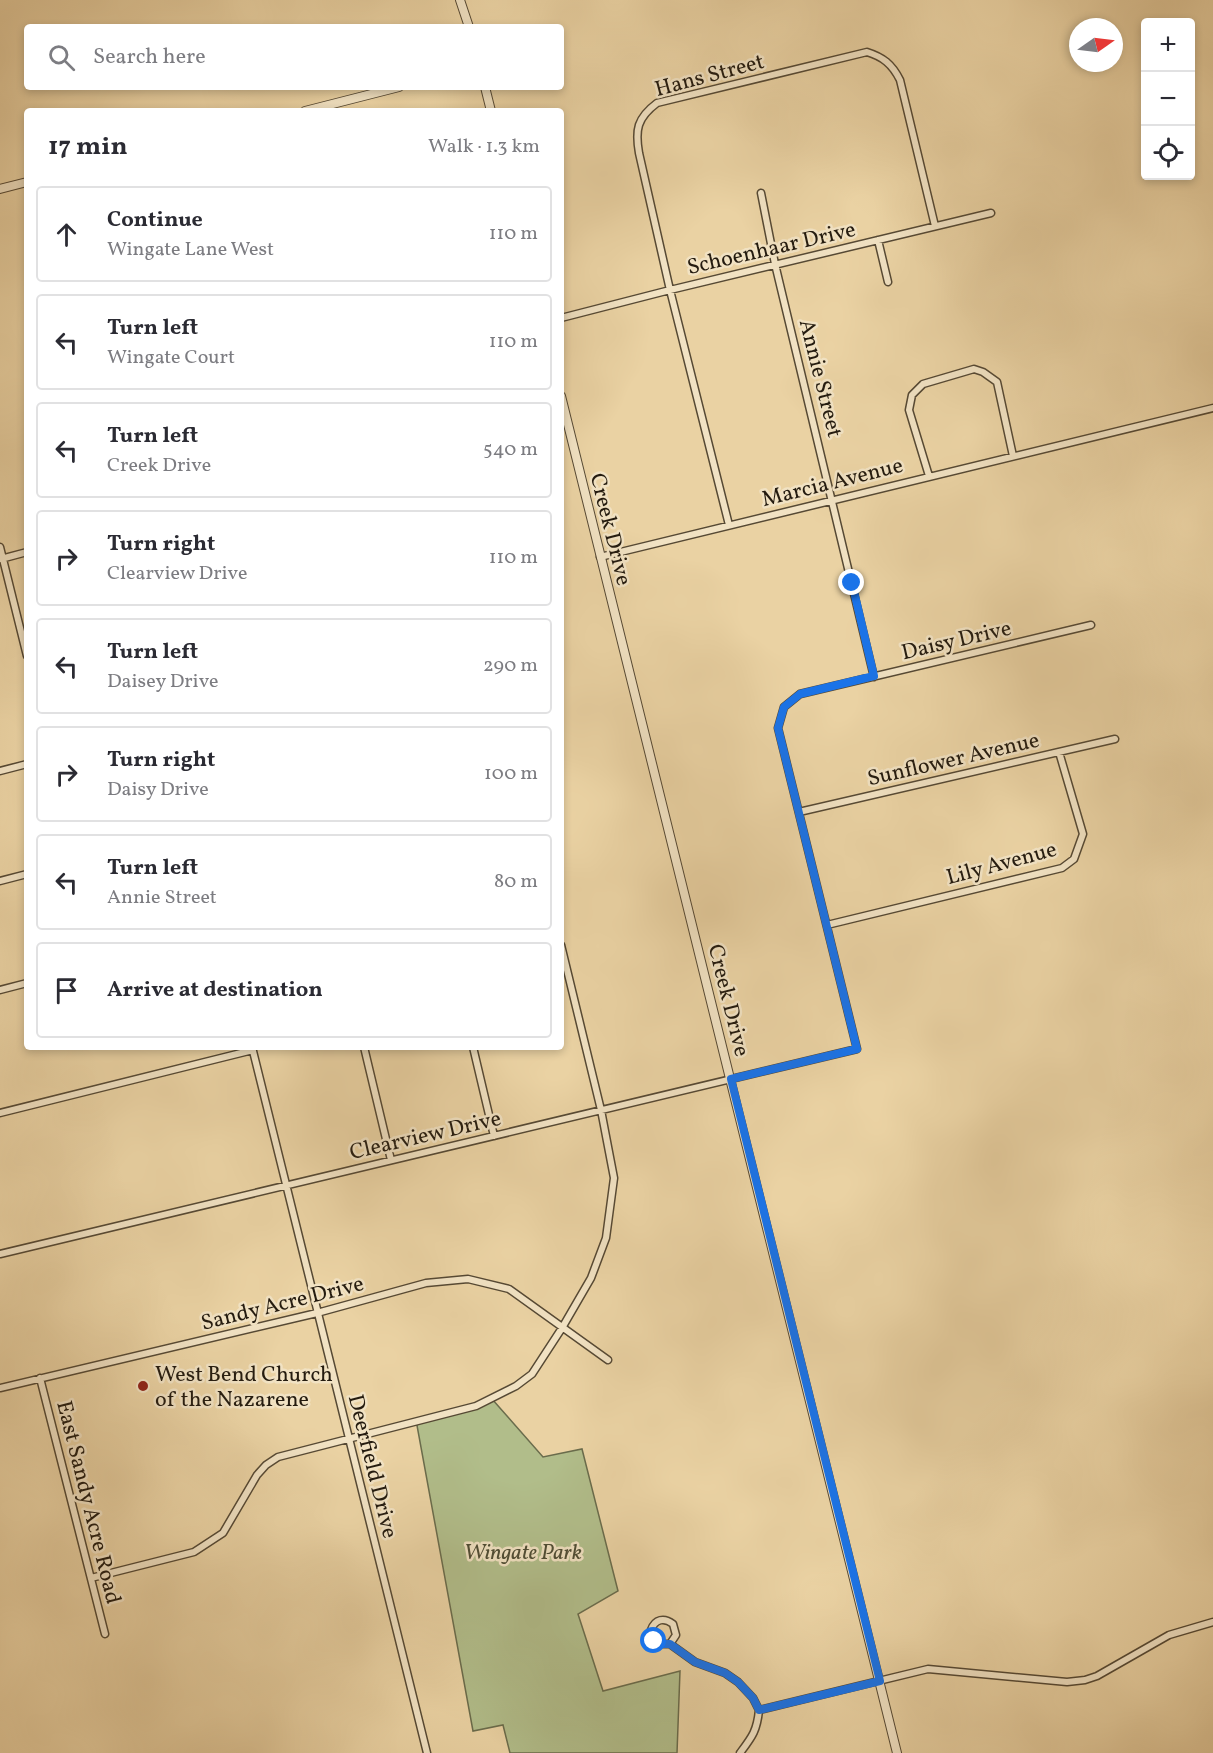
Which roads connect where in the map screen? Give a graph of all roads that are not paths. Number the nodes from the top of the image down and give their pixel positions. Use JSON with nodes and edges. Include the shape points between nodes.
{"nodes":[{"id":1,"x":460,"y":0,"type":"edge"},
{"id":2,"x":468,"y":24,"type":"edge"},
{"id":3,"x":387,"y":90,"type":"edge"},
{"id":4,"x":486,"y":90,"type":"edge"},
{"id":5,"x":317,"y":108,"type":"edge"},
{"id":6,"x":490,"y":108,"type":"edge"},
{"id":7,"x":24,"y":183,"type":"edge"},
{"id":8,"x":0,"y":189,"type":"edge"},
{"id":9,"x":761,"y":193,"type":"dead end"},
{"id":10,"x":991,"y":213,"type":"dead end"},
{"id":11,"x":936,"y":226,"type":"junction"},
{"id":12,"x":878,"y":240,"type":"junction"},
{"id":13,"x":775,"y":264,"type":"junction"},
{"id":14,"x":888,"y":282,"type":"dead end"},
{"id":15,"x":669,"y":290,"type":"junction"},
{"id":16,"x":564,"y":317,"type":"edge"},
{"id":17,"x":564,"y":408,"type":"edge"},
{"id":18,"x":1213,"y":408,"type":"edge"},
{"id":19,"x":1014,"y":456,"type":"junction"},
{"id":20,"x":929,"y":476,"type":"junction"},
{"id":21,"x":833,"y":499,"type":"junction"},
{"id":22,"x":729,"y":525,"type":"junction"},
{"id":23,"x":0,"y":547,"type":"edge"},
{"id":24,"x":24,"y":553,"type":"edge"},
{"id":25,"x":600,"y":557,"type":"junction"},
{"id":26,"x":1,"y":559,"type":"edge"},
{"id":27,"x":1091,"y":625,"type":"dead end"},
{"id":28,"x":24,"y":645,"type":"edge"},
{"id":29,"x":874,"y":676,"type":"junction"},
{"id":30,"x":1115,"y":739,"type":"dead end"},
{"id":31,"x":1059,"y":752,"type":"junction"},
{"id":32,"x":24,"y":765,"type":"edge"},
{"id":33,"x":0,"y":771,"type":"edge"},
{"id":34,"x":799,"y":812,"type":"junction"},
{"id":35,"x":24,"y":875,"type":"edge"},
{"id":36,"x":0,"y":880,"type":"edge"},
{"id":37,"x":827,"y":925,"type":"junction"},
{"id":38,"x":564,"y":957,"type":"edge"},
{"id":39,"x":24,"y":984,"type":"edge"},
{"id":40,"x":0,"y":990,"type":"edge"},
{"id":41,"x":249,"y":1050,"type":"edge"},
{"id":42,"x":253,"y":1050,"type":"edge"},
{"id":43,"x":365,"y":1050,"type":"edge"},
{"id":44,"x":474,"y":1050,"type":"edge"},
{"id":45,"x":731,"y":1079,"type":"junction"},
{"id":46,"x":601,"y":1110,"type":"junction"},
{"id":47,"x":0,"y":1113,"type":"edge"},
{"id":48,"x":494,"y":1136,"type":"junction"},
{"id":49,"x":391,"y":1160,"type":"junction"},
{"id":50,"x":287,"y":1186,"type":"junction"},
{"id":51,"x":0,"y":1254,"type":"edge"},
{"id":52,"x":317,"y":1313,"type":"junction"},
{"id":53,"x":562,"y":1328,"type":"junction"},
{"id":54,"x":608,"y":1360,"type":"dead end"},
{"id":55,"x":40,"y":1378,"type":"junction"},
{"id":56,"x":0,"y":1388,"type":"edge"},
{"id":57,"x":349,"y":1437,"type":"junction"},
{"id":58,"x":91,"y":1578,"type":"junction"},
{"id":59,"x":1213,"y":1623,"type":"edge"},
{"id":60,"x":105,"y":1634,"type":"dead end"},
{"id":61,"x":670,"y":1644,"type":"junction"},
{"id":62,"x":880,"y":1681,"type":"junction"},
{"id":63,"x":759,"y":1710,"type":"junction"},
{"id":64,"x":427,"y":1753,"type":"edge"},
{"id":65,"x":740,"y":1753,"type":"edge"},
{"id":66,"x":897,"y":1753,"type":"edge"}],
"edges":[{"from":1,"to":2,"type":"street"},
{"from":3,"to":5,"type":"street"},
{"from":4,"to":6,"type":"street"},
{"from":7,"to":8,"type":"street"},
{"from":9,"to":13,"type":"street","name":"Annie Street"},
{"from":10,"to":11,"type":"street","name":"Schoenhaar Drive"},
{"from":11,"to":12,"type":"street","name":"Schoenhaar Drive"},
{"from":11,"to":15,"type":"street","name":"Hans Street","via":[[900,80],[889,62],[867,52],[657,103],[642,116],[636,136]]},
{"from":12,"to":13,"type":"street","name":"Schoenhaar Drive"},
{"from":12,"to":14,"type":"street"},
{"from":13,"to":15,"type":"street","name":"Schoenhaar Drive"},
{"from":13,"to":21,"type":"street","name":"Annie Street"},
{"from":15,"to":16,"type":"street","name":"Schoenhaar Drive"},
{"from":15,"to":22,"type":"street","name":"Hans Street"},
{"from":17,"to":25,"type":"street","name":"Creek Drive"},
{"from":18,"to":19,"type":"street","name":"Marcia Avenue"},
{"from":19,"to":20,"type":"street","name":"Marcia Avenue"},
{"from":19,"to":20,"type":"street","via":[[997,382],[974,369],[923,384],[912,395],[909,410]]},
{"from":20,"to":21,"type":"street","name":"Marcia Avenue"},
{"from":21,"to":22,"type":"street","name":"Marcia Avenue"},
{"from":21,"to":29,"type":"street","name":"Annie Street"},
{"from":22,"to":25,"type":"street","name":"Marcia Avenue"},
{"from":23,"to":26,"type":"street"},
{"from":24,"to":26,"type":"street"},
{"from":25,"to":45,"type":"street","name":"Creek Drive"},
{"from":26,"to":28,"type":"street"},
{"from":27,"to":29,"type":"street","name":"Daisy Drive"},
{"from":29,"to":34,"type":"street","name":"Daisy Drive","via":[[800,694],[784,707],[778,728]]},
{"from":30,"to":31,"type":"street","name":"Sunflower Avenue"},
{"from":31,"to":34,"type":"street","name":"Sunflower Avenue"},
{"from":31,"to":37,"type":"street","name":"Lily Avenue","via":[[1083,834],[1074,859],[1062,868]]},
{"from":32,"to":33,"type":"street"},
{"from":34,"to":37,"type":"street"},
{"from":35,"to":36,"type":"street"},
{"from":37,"to":45,"type":"street","name":"Clearview Drive","via":[[857,1049]]},
{"from":38,"to":46,"type":"street"},
{"from":39,"to":40,"type":"street"},
{"from":41,"to":47,"type":"street"},
{"from":42,"to":50,"type":"street","name":"Deerfield Drive"},
{"from":43,"to":49,"type":"street"},
{"from":44,"to":48,"type":"street"},
{"from":45,"to":46,"type":"street","name":"Clearview Drive"},
{"from":45,"to":62,"type":"street","name":"Creek Drive"},
{"from":46,"to":48,"type":"street","name":"Clearview Drive"},
{"from":46,"to":53,"type":"street","via":[[614,1178],[606,1238],[591,1278]]},
{"from":48,"to":49,"type":"street","name":"Clearview Drive"},
{"from":49,"to":50,"type":"street","name":"Clearview Drive"},
{"from":50,"to":51,"type":"street","name":"Clearview Drive"},
{"from":50,"to":52,"type":"street","name":"Deerfield Drive"},
{"from":52,"to":53,"type":"street","name":"Sandy Acre Drive","via":[[426,1283],[468,1279],[508,1289]]},
{"from":52,"to":55,"type":"street","name":"Sandy Acre Drive"},
{"from":52,"to":57,"type":"street","name":"Deerfield Drive"},
{"from":53,"to":54,"type":"street","name":"Sandy Acre Drive"},
{"from":53,"to":57,"type":"street","via":[[532,1374],[492,1399]]},
{"from":55,"to":56,"type":"street","name":"Sandy Acre Drive"},
{"from":55,"to":58,"type":"street","name":"East Sandy Acre Road"},
{"from":57,"to":58,"type":"street","via":[[278,1456],[257,1475],[223,1533],[194,1552]]},
{"from":57,"to":64,"type":"street","name":"Deerfield Drive"},
{"from":58,"to":60,"type":"street","name":"East Sandy Acre Road"},
{"from":59,"to":62,"type":"street","via":[[1169,1635],[1084,1680],[1067,1682],[928,1669]]},
{"from":61,"to":61,"type":"street","via":[[676,1635],[673,1624],[663,1619],[657,1621],[651,1630],[654,1641]]},
{"from":61,"to":63,"type":"street","via":[[695,1662],[738,1682]]},
{"from":62,"to":63,"type":"street"},
{"from":62,"to":66,"type":"street","name":"Creek Drive"},
{"from":63,"to":65,"type":"street","via":[[753,1737]]}]}
